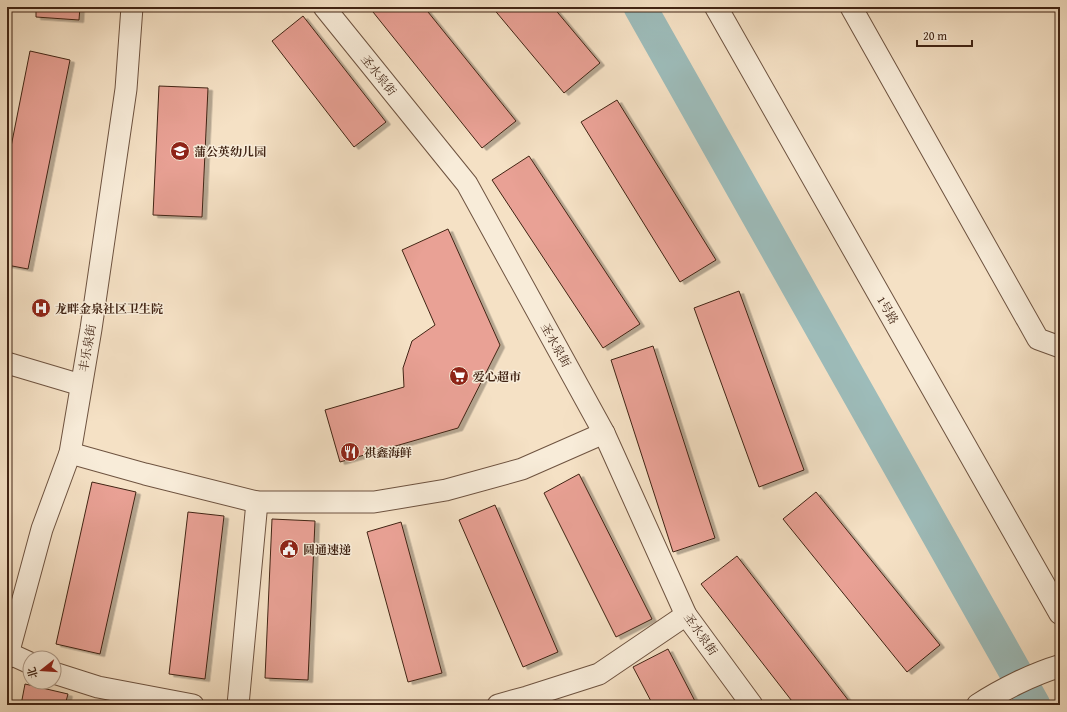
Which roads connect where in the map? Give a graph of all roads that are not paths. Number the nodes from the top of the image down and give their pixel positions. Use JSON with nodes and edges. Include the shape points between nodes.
{"nodes":[{"id":1,"x":132,"y":7,"type":"edge"},
{"id":2,"x":324,"y":7,"type":"edge"},
{"id":3,"x":716,"y":7,"type":"edge"},
{"id":4,"x":851,"y":7,"type":"edge"},
{"id":5,"x":1060,"y":347,"type":"edge"},
{"id":6,"x":7,"y":363,"type":"edge"},
{"id":7,"x":81,"y":385,"type":"junction"},
{"id":8,"x":604,"y":433,"type":"junction"},
{"id":9,"x":70,"y":453,"type":"junction"},
{"id":10,"x":257,"y":502,"type":"junction"},
{"id":11,"x":1060,"y":613,"type":"edge"},
{"id":12,"x":686,"y":615,"type":"junction"},
{"id":13,"x":8,"y":655,"type":"edge"},
{"id":14,"x":22,"y":660,"type":"edge"},
{"id":15,"x":1055,"y":667,"type":"edge"},
{"id":16,"x":62,"y":676,"type":"edge"},
{"id":17,"x":985,"y":701,"type":"edge"},
{"id":18,"x":193,"y":705,"type":"edge"},
{"id":19,"x":238,"y":705,"type":"edge"},
{"id":20,"x":498,"y":705,"type":"edge"},
{"id":21,"x":752,"y":705,"type":"edge"}],
"edges":[{"from":1,"to":7,"type":"street","name":"丰乐泉街","via":[[126,89]]},
{"from":2,"to":8,"type":"street","name":"圣水泉街","via":[[467,184]]},
{"from":3,"to":11,"type":"street","name":"1号路"},
{"from":4,"to":5,"type":"street","via":[[1038,339]]},
{"from":6,"to":7,"type":"street"},
{"from":7,"to":9,"type":"street","name":"丰乐泉街"},
{"from":8,"to":10,"type":"street","via":[[522,469],[446,490],[374,502]]},
{"from":8,"to":12,"type":"street","name":"圣水泉街"},
{"from":9,"to":10,"type":"street"},
{"from":9,"to":13,"type":"street","name":"丰乐泉街","via":[[42,529]]},
{"from":10,"to":19,"type":"street"},
{"from":12,"to":20,"type":"street","via":[[599,674]]},
{"from":12,"to":21,"type":"street","name":"圣水泉街"},
{"from":13,"to":14,"type":"street"},
{"from":15,"to":17,"type":"street"},
{"from":16,"to":18,"type":"street","via":[[98,687]]}]}
